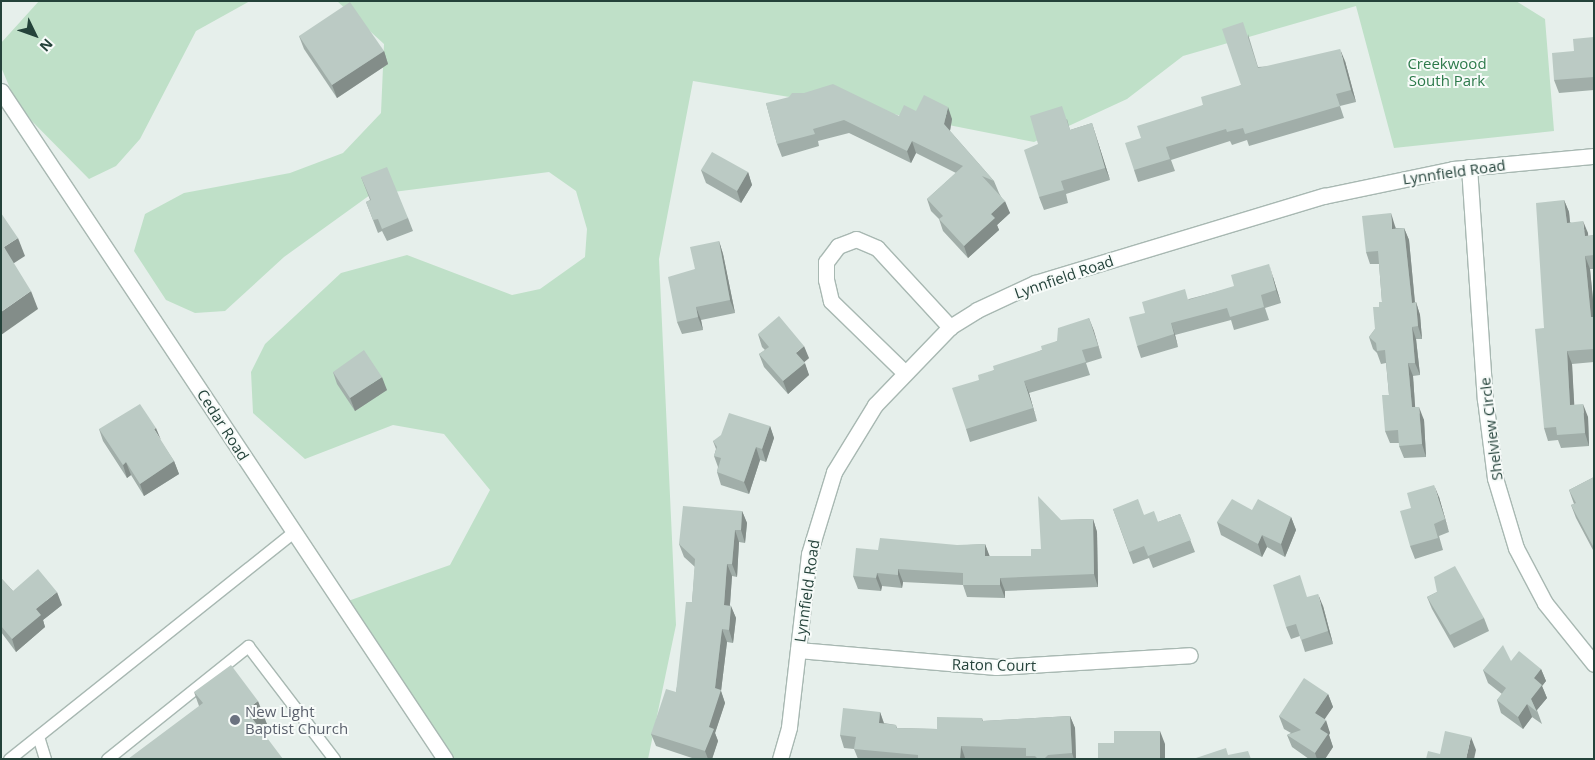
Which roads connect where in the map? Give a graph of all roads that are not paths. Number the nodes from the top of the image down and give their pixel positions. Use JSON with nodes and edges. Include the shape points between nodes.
{"nodes":[{"id":1,"x":1,"y":92,"type":"edge"},
{"id":2,"x":1594,"y":156,"type":"edge"},
{"id":3,"x":1469,"y":167,"type":"junction"},
{"id":4,"x":950,"y":327,"type":"junction"},
{"id":5,"x":904,"y":372,"type":"junction"},
{"id":6,"x":293,"y":532,"type":"junction"},
{"id":7,"x":798,"y":650,"type":"junction"},
{"id":8,"x":1190,"y":655,"type":"dead end"},
{"id":9,"x":1594,"y":664,"type":"edge"},
{"id":10,"x":38,"y":736,"type":"junction"},
{"id":11,"x":9,"y":759,"type":"edge"},
{"id":12,"x":45,"y":759,"type":"edge"},
{"id":13,"x":107,"y":759,"type":"edge"},
{"id":14,"x":334,"y":759,"type":"edge"},
{"id":15,"x":445,"y":759,"type":"edge"},
{"id":16,"x":780,"y":759,"type":"edge"}],
"edges":[{"from":1,"to":6,"type":"street","name":"Cedar Road"},
{"from":2,"to":3,"type":"street","name":"Lynnfield Road"},
{"from":3,"to":4,"type":"street","name":"Lynnfield Road","via":[[1324,196],[1069,272],[994,302]]},
{"from":3,"to":9,"type":"street","name":"Shelview Circle","via":[[1485,399],[1495,478],[1516,548],[1532,579],[1563,630]]},
{"from":4,"to":5,"type":"street","name":"Lynnfield Road"},
{"from":4,"to":5,"type":"street","via":[[878,248],[856,240],[838,246],[826,262],[831,301]]},
{"from":5,"to":7,"type":"street","name":"Lynnfield Road","via":[[875,405],[834,472],[810,554]]},
{"from":6,"to":10,"type":"lane"},
{"from":6,"to":15,"type":"street","name":"Cedar Road"},
{"from":7,"to":8,"type":"street","name":"Raton Court","via":[[996,666]]},
{"from":7,"to":16,"type":"street","name":"Lynnfield Road","via":[[789,727]]},
{"from":10,"to":11,"type":"lane"},
{"from":10,"to":12,"type":"lane"},
{"from":13,"to":14,"type":"lane","via":[[248,646]]}]}
